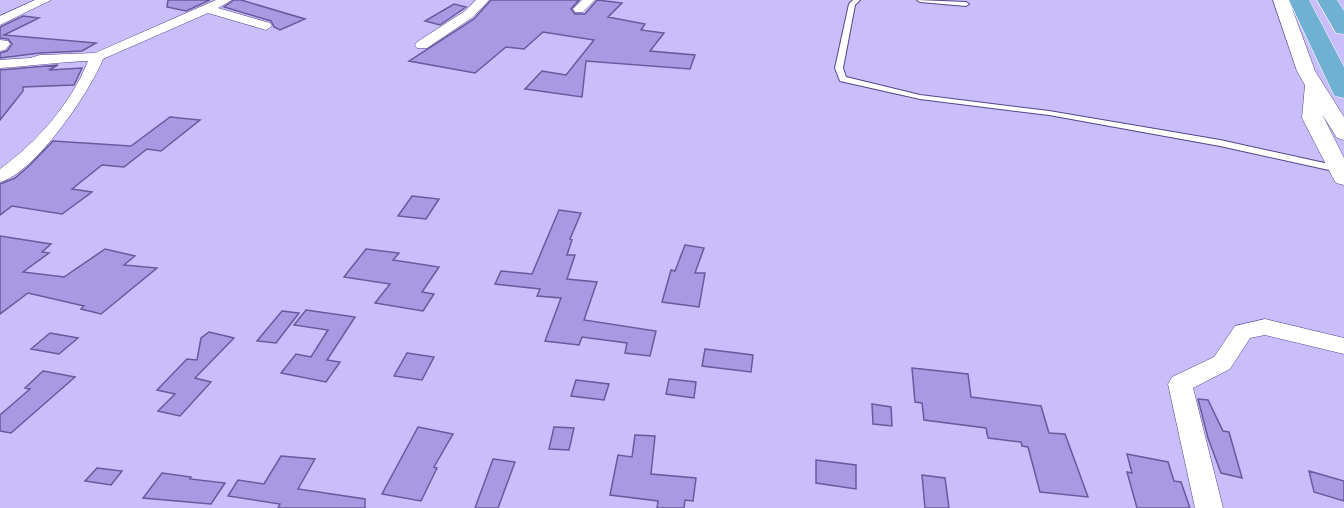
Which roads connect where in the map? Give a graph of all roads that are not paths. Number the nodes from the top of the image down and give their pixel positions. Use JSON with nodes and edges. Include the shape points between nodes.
{"nodes":[{"id":1,"x":45,"y":0,"type":"edge"},
{"id":2,"x":226,"y":0,"type":"edge"},
{"id":3,"x":483,"y":0,"type":"edge"},
{"id":4,"x":589,"y":0,"type":"edge"},
{"id":5,"x":857,"y":0,"type":"edge"},
{"id":6,"x":920,"y":0,"type":"edge"},
{"id":7,"x":1281,"y":0,"type":"edge"},
{"id":8,"x":1299,"y":0,"type":"edge"},
{"id":9,"x":1327,"y":0,"type":"edge"},
{"id":10,"x":966,"y":3,"type":"dead end"},
{"id":11,"x":205,"y":8,"type":"junction"},
{"id":12,"x":579,"y":9,"type":"dead end"},
{"id":13,"x":0,"y":21,"type":"edge"},
{"id":14,"x":266,"y":26,"type":"dead end"},
{"id":15,"x":1344,"y":28,"type":"edge"},
{"id":16,"x":422,"y":45,"type":"dead end"},
{"id":17,"x":97,"y":57,"type":"junction"},
{"id":18,"x":0,"y":64,"type":"edge"},
{"id":19,"x":1314,"y":85,"type":"junction"},
{"id":20,"x":1344,"y":91,"type":"edge"},
{"id":21,"x":1344,"y":134,"type":"edge"},
{"id":22,"x":1341,"y":174,"type":"edge"},
{"id":23,"x":0,"y":177,"type":"edge"},
{"id":24,"x":1344,"y":346,"type":"edge"},
{"id":25,"x":1209,"y":508,"type":"edge"}],
"edges":[{"from":1,"to":13,"type":"street"},
{"from":2,"to":11,"type":"street"},
{"from":3,"to":16,"type":"street"},
{"from":4,"to":12,"type":"street"},
{"from":5,"to":22,"type":"lane","via":[[852,4],[839,68],[843,78],[920,97],[1049,113],[1221,143]]},
{"from":6,"to":10,"type":"lane"},
{"from":7,"to":19,"type":"street"},
{"from":8,"to":20,"type":"highway"},
{"from":9,"to":15,"type":"highway"},
{"from":11,"to":14,"type":"street"},
{"from":11,"to":17,"type":"street"},
{"from":17,"to":18,"type":"street"},
{"from":17,"to":23,"type":"street","via":[[92,75],[60,122]]},
{"from":19,"to":21,"type":"street"},
{"from":19,"to":22,"type":"street","via":[[1312,118]]},
{"from":24,"to":25,"type":"street","via":[[1265,327],[1243,332],[1222,363],[1180,384]]}]}
